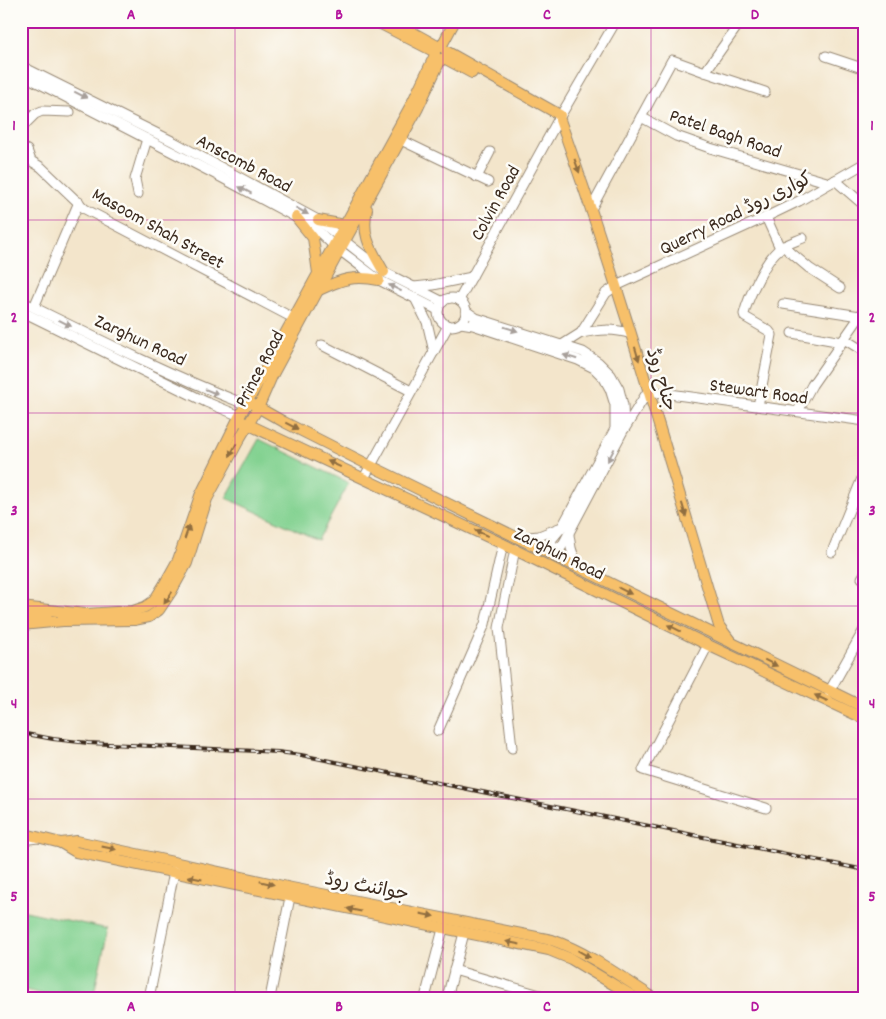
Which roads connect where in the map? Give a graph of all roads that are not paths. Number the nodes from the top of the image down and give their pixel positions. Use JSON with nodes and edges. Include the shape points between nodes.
{"nodes":[{"id":1,"x":375,"y":21,"type":"edge"},
{"id":2,"x":392,"y":21,"type":"edge"},
{"id":3,"x":455,"y":21,"type":"edge"},
{"id":4,"x":616,"y":21,"type":"edge"},
{"id":5,"x":741,"y":21,"type":"edge"},
{"id":6,"x":440,"y":52,"type":"junction"},
{"id":7,"x":826,"y":56,"type":"dead end"},
{"id":8,"x":21,"y":66,"type":"edge"},
{"id":9,"x":865,"y":69,"type":"edge"},
{"id":10,"x":705,"y":72,"type":"junction"},
{"id":11,"x":21,"y":74,"type":"edge"},
{"id":12,"x":765,"y":92,"type":"dead end"},
{"id":13,"x":70,"y":112,"type":"dead end"},
{"id":14,"x":641,"y":117,"type":"junction"},
{"id":15,"x":559,"y":118,"type":"junction"},
{"id":16,"x":21,"y":124,"type":"edge"},
{"id":17,"x":147,"y":138,"type":"junction"},
{"id":18,"x":401,"y":140,"type":"junction"},
{"id":19,"x":21,"y":147,"type":"edge"},
{"id":20,"x":490,"y":152,"type":"dead end"},
{"id":21,"x":865,"y":163,"type":"edge"},
{"id":22,"x":477,"y":177,"type":"junction"},
{"id":23,"x":488,"y":182,"type":"dead end"},
{"id":24,"x":833,"y":182,"type":"junction"},
{"id":25,"x":138,"y":194,"type":"dead end"},
{"id":26,"x":369,"y":198,"type":"junction"},
{"id":27,"x":79,"y":202,"type":"junction"},
{"id":28,"x":865,"y":206,"type":"edge"},
{"id":29,"x":591,"y":209,"type":"junction"},
{"id":30,"x":296,"y":218,"type":"junction"},
{"id":31,"x":766,"y":218,"type":"junction"},
{"id":32,"x":318,"y":220,"type":"junction"},
{"id":33,"x":345,"y":224,"type":"junction"},
{"id":34,"x":803,"y":238,"type":"dead end"},
{"id":35,"x":339,"y":244,"type":"junction"},
{"id":36,"x":782,"y":247,"type":"junction"},
{"id":37,"x":318,"y":274,"type":"junction"},
{"id":38,"x":382,"y":276,"type":"junction"},
{"id":39,"x":472,"y":277,"type":"junction"},
{"id":40,"x":616,"y":286,"type":"junction"},
{"id":41,"x":414,"y":287,"type":"junction"},
{"id":42,"x":840,"y":288,"type":"dead end"},
{"id":43,"x":319,"y":290,"type":"junction"},
{"id":44,"x":415,"y":298,"type":"junction"},
{"id":45,"x":459,"y":300,"type":"junction"},
{"id":46,"x":21,"y":301,"type":"edge"},
{"id":47,"x":443,"y":302,"type":"junction"},
{"id":48,"x":783,"y":304,"type":"dead end"},
{"id":49,"x":34,"y":307,"type":"junction"},
{"id":50,"x":438,"y":310,"type":"junction"},
{"id":51,"x":21,"y":311,"type":"edge"},
{"id":52,"x":466,"y":311,"type":"junction"},
{"id":53,"x":862,"y":312,"type":"edge"},
{"id":54,"x":295,"y":318,"type":"junction"},
{"id":55,"x":461,"y":323,"type":"junction"},
{"id":56,"x":448,"y":326,"type":"junction"},
{"id":57,"x":581,"y":333,"type":"junction"},
{"id":58,"x":792,"y":333,"type":"dead end"},
{"id":59,"x":631,"y":334,"type":"junction"},
{"id":60,"x":843,"y":340,"type":"junction"},
{"id":61,"x":322,"y":345,"type":"dead end"},
{"id":62,"x":562,"y":345,"type":"junction"},
{"id":63,"x":434,"y":352,"type":"junction"},
{"id":64,"x":865,"y":352,"type":"edge"},
{"id":65,"x":411,"y":391,"type":"junction"},
{"id":66,"x":648,"y":391,"type":"junction"},
{"id":67,"x":251,"y":405,"type":"junction"},
{"id":68,"x":758,"y":406,"type":"junction"},
{"id":69,"x":798,"y":411,"type":"junction"},
{"id":70,"x":242,"y":420,"type":"junction"},
{"id":71,"x":865,"y":421,"type":"edge"},
{"id":72,"x":624,"y":430,"type":"junction"},
{"id":73,"x":369,"y":465,"type":"junction"},
{"id":74,"x":865,"y":471,"type":"edge"},
{"id":75,"x":364,"y":478,"type":"junction"},
{"id":76,"x":562,"y":527,"type":"junction"},
{"id":77,"x":569,"y":535,"type":"junction"},
{"id":78,"x":518,"y":538,"type":"junction"},
{"id":79,"x":503,"y":544,"type":"junction"},
{"id":80,"x":515,"y":549,"type":"junction"},
{"id":81,"x":832,"y":552,"type":"dead end"},
{"id":82,"x":577,"y":567,"type":"junction"},
{"id":83,"x":21,"y":607,"type":"edge"},
{"id":84,"x":21,"y":615,"type":"edge"},
{"id":85,"x":63,"y":617,"type":"junction"},
{"id":86,"x":21,"y":625,"type":"edge"},
{"id":87,"x":865,"y":628,"type":"edge"},
{"id":88,"x":708,"y":645,"type":"junction"},
{"id":89,"x":734,"y":645,"type":"junction"},
{"id":90,"x":829,"y":692,"type":"junction"},
{"id":91,"x":865,"y":708,"type":"edge"},
{"id":92,"x":865,"y":719,"type":"edge"},
{"id":93,"x":438,"y":731,"type":"dead end"},
{"id":94,"x":512,"y":748,"type":"dead end"},
{"id":95,"x":766,"y":808,"type":"dead end"},
{"id":96,"x":21,"y":828,"type":"edge"},
{"id":97,"x":21,"y":833,"type":"edge"},
{"id":98,"x":39,"y":838,"type":"junction"},
{"id":99,"x":21,"y":840,"type":"edge"},
{"id":100,"x":61,"y":843,"type":"junction"},
{"id":101,"x":176,"y":862,"type":"junction"},
{"id":102,"x":174,"y":874,"type":"junction"},
{"id":103,"x":290,"y":898,"type":"junction"},
{"id":104,"x":443,"y":929,"type":"junction"},
{"id":105,"x":464,"y":933,"type":"junction"},
{"id":106,"x":454,"y":970,"type":"junction"},
{"id":107,"x":150,"y":998,"type":"edge"},
{"id":108,"x":270,"y":998,"type":"edge"},
{"id":109,"x":425,"y":998,"type":"edge"},
{"id":110,"x":447,"y":998,"type":"edge"},
{"id":111,"x":550,"y":998,"type":"edge"},
{"id":112,"x":636,"y":998,"type":"edge"},
{"id":113,"x":654,"y":998,"type":"edge"}],
"edges":[{"from":1,"to":6,"type":"main road"},
{"from":2,"to":6,"type":"main road"},
{"from":3,"to":6,"type":"main road","name":"Prince Road"},
{"from":4,"to":15,"type":"street","name":"Colvin Road"},
{"from":5,"to":10,"type":"street"},
{"from":6,"to":15,"type":"main road"},
{"from":6,"to":18,"type":"main road","name":"Prince Road","via":[[418,108]]},
{"from":6,"to":33,"type":"main road","name":"Prince Road"},
{"from":7,"to":9,"type":"street"},
{"from":8,"to":32,"type":"street","name":"Anscomb Road","one_way":true,"via":[[174,142]]},
{"from":10,"to":12,"type":"street","name":"Patel Bagh Road"},
{"from":10,"to":14,"type":"street","name":"Patel Bagh Road","via":[[671,56]]},
{"from":11,"to":17,"type":"street","name":"Anscomb Road"},
{"from":13,"to":16,"type":"street","via":[[46,110]]},
{"from":14,"to":24,"type":"street","name":"Patel Bagh Road","via":[[676,136],[710,148]]},
{"from":14,"to":29,"type":"street","name":"Patel Bagh Road"},
{"from":15,"to":29,"type":"main road","name":"جناح روڈ","one_way":true},
{"from":15,"to":39,"type":"street","name":"Colvin Road"},
{"from":17,"to":25,"type":"street","via":[[135,179]]},
{"from":30,"to":17,"type":"street","name":"Anscomb Road","one_way":true},
{"from":18,"to":22,"type":"street"},
{"from":18,"to":26,"type":"main road","name":"Prince Road"},
{"from":19,"to":27,"type":"street","name":"Masoom Shah Street","via":[[27,150],[31,161]]},
{"from":20,"to":22,"type":"street"},
{"from":21,"to":24,"type":"street","name":"Querry Road کواری روڈ"},
{"from":22,"to":23,"type":"street"},
{"from":24,"to":28,"type":"street"},
{"from":24,"to":31,"type":"street","name":"Querry Road کواری روڈ"},
{"from":26,"to":35,"type":"main road","name":"Prince Road"},
{"from":26,"to":38,"type":"main road","via":[[365,232]]},
{"from":27,"to":49,"type":"street"},
{"from":27,"to":54,"type":"street","name":"Masoom Shah Street","via":[[85,209]]},
{"from":29,"to":40,"type":"main road","name":"جناح روڈ"},
{"from":30,"to":35,"type":"street","name":"Anscomb Road"},
{"from":30,"to":37,"type":"main road","via":[[313,238]]},
{"from":31,"to":36,"type":"street"},
{"from":31,"to":40,"type":"street","name":"Querry Road کواری روڈ"},
{"from":32,"to":33,"type":"main road"},
{"from":32,"to":35,"type":"street","name":"Anscomb Road"},
{"from":33,"to":35,"type":"main road","name":"Prince Road"},
{"from":34,"to":36,"type":"street"},
{"from":35,"to":37,"type":"main road","name":"Prince Road"},
{"from":35,"to":38,"type":"street","name":"Anscomb Road"},
{"from":35,"to":43,"type":"main road","name":"Prince Road"},
{"from":36,"to":42,"type":"street"},
{"from":36,"to":68,"type":"street","via":[[760,276],[744,314],[772,335]]},
{"from":37,"to":54,"type":"main road","name":"Prince Road"},
{"from":38,"to":41,"type":"street","name":"Anscomb Road"},
{"from":38,"to":43,"type":"main road","via":[[337,281]]},
{"from":44,"to":38,"type":"street","name":"Anscomb Road","one_way":true},
{"from":39,"to":41,"type":"street"},
{"from":39,"to":45,"type":"street","name":"Colvin Road"},
{"from":40,"to":57,"type":"street","via":[[606,293]]},
{"from":40,"to":59,"type":"main road","name":"جناح روڈ"},
{"from":41,"to":47,"type":"street","name":"Anscomb Road"},
{"from":43,"to":67,"type":"main road","name":"Prince Road","via":[[272,376]]},
{"from":44,"to":50,"type":"street","name":"Anscomb Road"},
{"from":44,"to":63,"type":"street"},
{"from":45,"to":47,"type":"street","via":[[452,298]]},
{"from":45,"to":52,"type":"street"},
{"from":46,"to":49,"type":"street","name":"Zarghun Road"},
{"from":47,"to":50,"type":"street"},
{"from":48,"to":53,"type":"street"},
{"from":49,"to":67,"type":"street","name":"Zarghun Road","one_way":true,"via":[[210,391]]},
{"from":50,"to":56,"type":"street","via":[[440,320]]},
{"from":51,"to":70,"type":"street","name":"Zarghun Road"},
{"from":52,"to":55,"type":"street"},
{"from":52,"to":62,"type":"street","one_way":true,"via":[[476,318]]},
{"from":53,"to":60,"type":"street"},
{"from":54,"to":67,"type":"main road","name":"Prince Road"},
{"from":55,"to":56,"type":"street"},
{"from":76,"to":55,"type":"street","one_way":true,"via":[[615,429],[615,405],[610,389],[594,368],[578,360]]},
{"from":56,"to":63,"type":"street"},
{"from":57,"to":59,"type":"street","via":[[607,329]]},
{"from":57,"to":62,"type":"street"},
{"from":58,"to":60,"type":"street"},
{"from":59,"to":66,"type":"main road","name":"جناح روڈ","one_way":true},
{"from":60,"to":64,"type":"street"},
{"from":60,"to":69,"type":"street"},
{"from":61,"to":65,"type":"street"},
{"from":62,"to":72,"type":"street","via":[[583,352],[611,376],[623,405]]},
{"from":63,"to":65,"type":"street"},
{"from":65,"to":73,"type":"street"},
{"from":66,"to":68,"type":"street","name":"Stewart Road"},
{"from":66,"to":72,"type":"street"},
{"from":66,"to":89,"type":"main road","name":"جناح روڈ","one_way":true,"via":[[719,626]]},
{"from":67,"to":70,"type":"main road","name":"Prince Road"},
{"from":67,"to":73,"type":"main road","name":"Zarghun Road","one_way":true},
{"from":68,"to":69,"type":"street","name":"Stewart Road"},
{"from":69,"to":71,"type":"street","name":"Stewart Road"},
{"from":75,"to":70,"type":"main road","name":"Zarghun Road","one_way":true},
{"from":70,"to":85,"type":"main road","name":"Prince Road","via":[[208,499],[187,563],[159,610],[149,617],[134,620]]},
{"from":72,"to":77,"type":"street","one_way":true},
{"from":73,"to":75,"type":"street"},
{"from":73,"to":78,"type":"main road","name":"Zarghun Road"},
{"from":74,"to":81,"type":"street"},
{"from":79,"to":75,"type":"main road","name":"Zarghun Road","one_way":true},
{"from":76,"to":77,"type":"street","via":[[551,540],[553,546],[561,548]]},
{"from":76,"to":78,"type":"street","via":[[539,536]]},
{"from":77,"to":82,"type":"street"},
{"from":78,"to":82,"type":"main road","name":"Zarghun Road"},
{"from":79,"to":80,"type":"main road","name":"Zarghun Road"},
{"from":79,"to":93,"type":"street","via":[[485,624]]},
{"from":88,"to":80,"type":"main road","name":"Zarghun Road","one_way":true},
{"from":80,"to":94,"type":"street","via":[[499,628]]},
{"from":82,"to":89,"type":"main road","name":"Zarghun Road","one_way":true},
{"from":83,"to":85,"type":"main road"},
{"from":84,"to":85,"type":"main road"},
{"from":85,"to":86,"type":"main road"},
{"from":87,"to":90,"type":"street"},
{"from":92,"to":88,"type":"main road","name":"Zarghun Road","one_way":true},
{"from":88,"to":95,"type":"street","via":[[643,770]]},
{"from":89,"to":90,"type":"main road","name":"Zarghun Road","one_way":true},
{"from":90,"to":91,"type":"main road","name":"Zarghun Road"},
{"from":96,"to":98,"type":"street"},
{"from":97,"to":98,"type":"main road","name":"جوائنٹ روڈ"},
{"from":98,"to":99,"type":"street"},
{"from":98,"to":100,"type":"main road","name":"جوائنٹ روڈ"},
{"from":100,"to":101,"type":"main road","name":"جوائنٹ روڈ","one_way":true,"via":[[77,841]]},
{"from":100,"to":102,"type":"main road","name":"جوائنٹ روڈ","via":[[76,852]]},
{"from":101,"to":102,"type":"street"},
{"from":101,"to":113,"type":"main road","name":"جوائنٹ روڈ","one_way":true,"via":[[552,940],[576,949]]},
{"from":103,"to":102,"type":"main road","name":"جوائنٹ روڈ","one_way":true},
{"from":102,"to":107,"type":"street"},
{"from":104,"to":103,"type":"main road","name":"جوائنٹ روڈ","one_way":true},
{"from":103,"to":108,"type":"street"},
{"from":104,"to":105,"type":"main road","name":"جوائنٹ روڈ"},
{"from":104,"to":109,"type":"street"},
{"from":105,"to":106,"type":"street"},
{"from":112,"to":105,"type":"main road","name":"جوائنٹ روڈ","one_way":true,"via":[[564,955]]},
{"from":106,"to":110,"type":"street"},
{"from":106,"to":111,"type":"street"}]}
